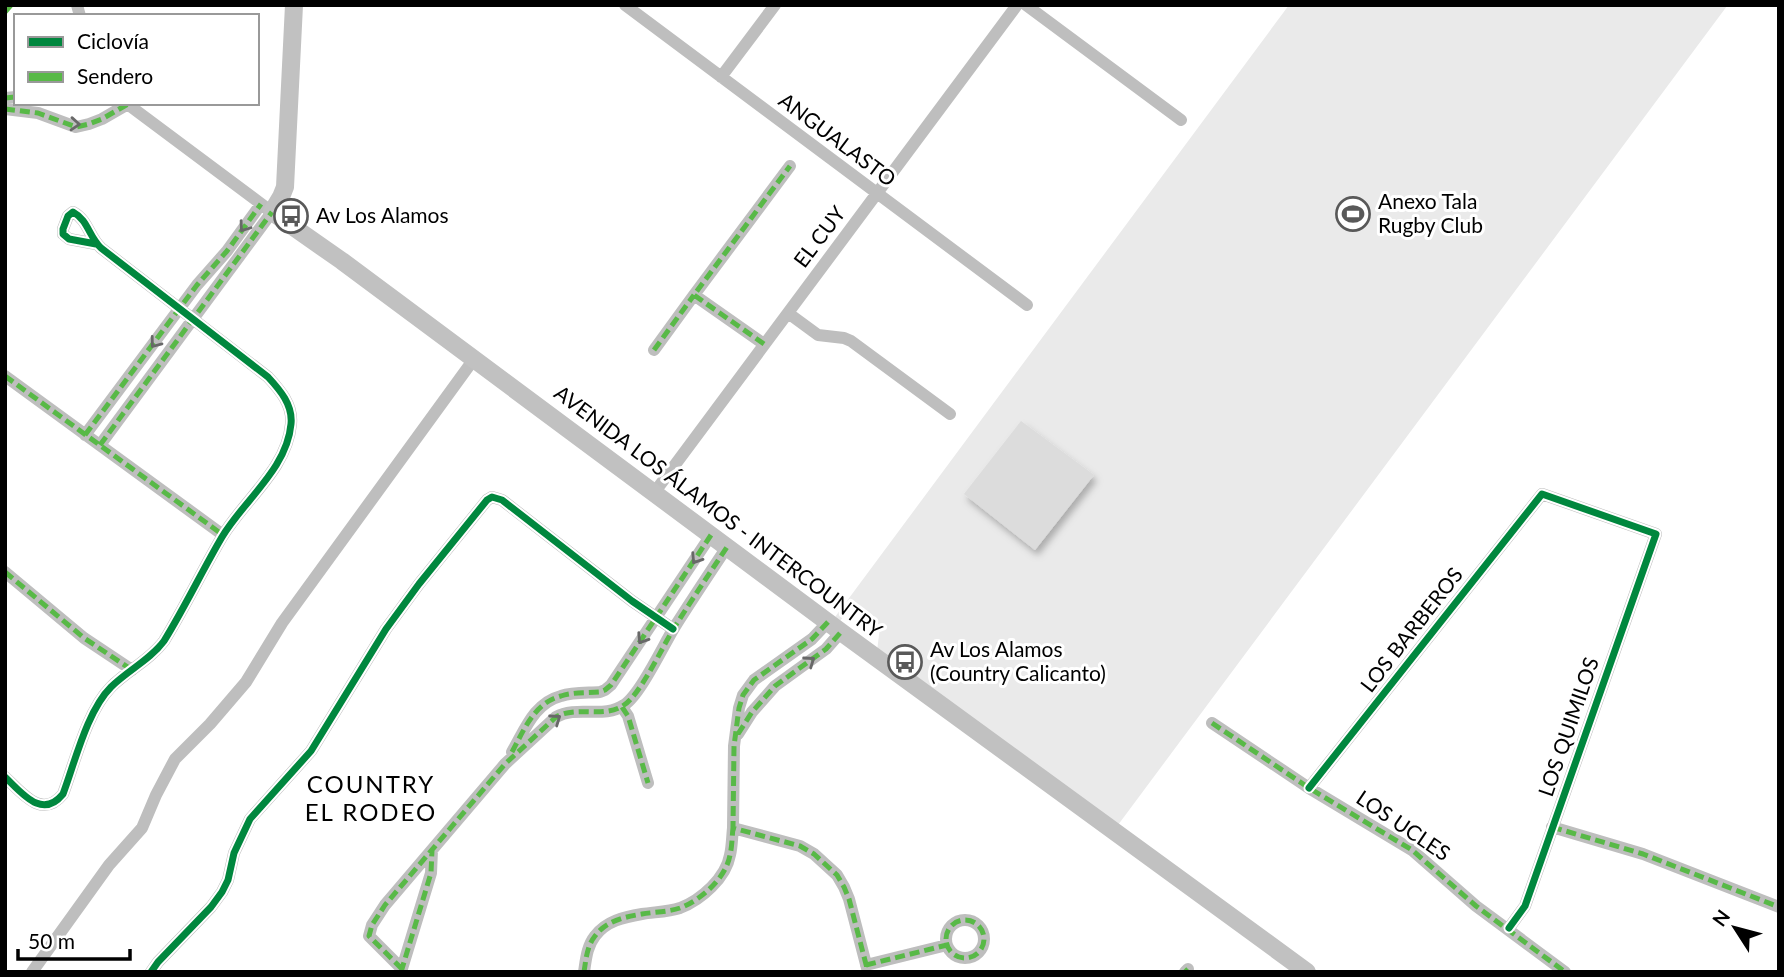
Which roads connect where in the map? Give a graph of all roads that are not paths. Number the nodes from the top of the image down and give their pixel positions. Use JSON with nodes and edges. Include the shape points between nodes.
{"nodes":[{"id":1,"x":294,"y":5,"type":"edge"},
{"id":2,"x":625,"y":5,"type":"edge"},
{"id":3,"x":775,"y":5,"type":"edge"},
{"id":4,"x":1017,"y":5,"type":"edge"},
{"id":5,"x":1026,"y":5,"type":"edge"},
{"id":6,"x":721,"y":77,"type":"junction"},
{"id":7,"x":125,"y":105,"type":"edge"},
{"id":8,"x":128,"y":105,"type":"edge"},
{"id":9,"x":5,"y":109,"type":"edge"},
{"id":10,"x":1181,"y":120,"type":"dead end"},
{"id":11,"x":790,"y":166,"type":"dead end"},
{"id":12,"x":877,"y":193,"type":"junction"},
{"id":13,"x":267,"y":208,"type":"junction"},
{"id":14,"x":96,"y":244,"type":"dead end"},
{"id":15,"x":694,"y":295,"type":"junction"},
{"id":16,"x":1027,"y":305,"type":"dead end"},
{"id":17,"x":180,"y":309,"type":"junction"},
{"id":18,"x":788,"y":313,"type":"junction"},
{"id":19,"x":193,"y":320,"type":"junction"},
{"id":20,"x":764,"y":344,"type":"junction"},
{"id":21,"x":654,"y":350,"type":"dead end"},
{"id":22,"x":474,"y":359,"type":"junction"},
{"id":23,"x":5,"y":376,"type":"edge"},
{"id":24,"x":950,"y":414,"type":"dead end"},
{"id":25,"x":85,"y":435,"type":"junction"},
{"id":26,"x":100,"y":445,"type":"junction"},
{"id":27,"x":654,"y":493,"type":"junction"},
{"id":28,"x":1656,"y":534,"type":"joint"},
{"id":29,"x":223,"y":535,"type":"junction"},
{"id":30,"x":711,"y":535,"type":"junction"},
{"id":31,"x":727,"y":547,"type":"junction"},
{"id":32,"x":5,"y":572,"type":"edge"},
{"id":33,"x":656,"y":618,"type":"junction"},
{"id":34,"x":834,"y":627,"type":"junction"},
{"id":35,"x":673,"y":629,"type":"junction"},
{"id":36,"x":132,"y":670,"type":"junction"},
{"id":37,"x":622,"y":707,"type":"junction"},
{"id":38,"x":1212,"y":723,"type":"dead end"},
{"id":39,"x":735,"y":740,"type":"junction"},
{"id":40,"x":505,"y":764,"type":"junction"},
{"id":41,"x":5,"y":777,"type":"edge"},
{"id":42,"x":648,"y":783,"type":"dead end"},
{"id":43,"x":1309,"y":788,"type":"junction"},
{"id":44,"x":1552,"y":827,"type":"junction"},
{"id":45,"x":733,"y":828,"type":"junction"},
{"id":46,"x":432,"y":850,"type":"junction"},
{"id":47,"x":1779,"y":907,"type":"edge"},
{"id":48,"x":1508,"y":928,"type":"junction"},
{"id":49,"x":947,"y":945,"type":"dead end"},
{"id":50,"x":867,"y":969,"type":"edge"},
{"id":51,"x":402,"y":970,"type":"edge"},
{"id":52,"x":32,"y":972,"type":"edge"},
{"id":53,"x":151,"y":972,"type":"edge"},
{"id":54,"x":584,"y":972,"type":"edge"},
{"id":55,"x":1307,"y":972,"type":"edge"},
{"id":56,"x":1565,"y":972,"type":"edge"}],
"edges":[{"from":1,"to":13,"type":"main road","via":[[285,187]]},
{"from":2,"to":6,"type":"street","name":"ANGUALASTO"},
{"from":3,"to":6,"type":"street"},
{"from":4,"to":12,"type":"street","name":"EL CUY"},
{"from":5,"to":10,"type":"street"},
{"from":6,"to":12,"type":"street","name":"ANGUALASTO"},
{"from":9,"to":7,"type":"street","one_way":true,"via":[[38,113],[76,127]]},
{"from":8,"to":13,"type":"street"},
{"from":11,"to":15,"type":"street"},
{"from":12,"to":16,"type":"street","name":"ANGUALASTO"},
{"from":12,"to":18,"type":"street","name":"EL CUY"},
{"from":13,"to":17,"type":"street","one_way":true},
{"from":13,"to":19,"type":"street"},
{"from":13,"to":22,"type":"main road","name":"AVENIDA LOS ÁLAMOS - INTERCOUNTRY"},
{"from":14,"to":17,"type":"street"},
{"from":15,"to":20,"type":"street"},
{"from":15,"to":21,"type":"street"},
{"from":17,"to":19,"type":"street"},
{"from":17,"to":25,"type":"street","one_way":true},
{"from":18,"to":20,"type":"street","name":"EL CUY"},
{"from":18,"to":24,"type":"street","via":[[818,335],[851,341]]},
{"from":19,"to":26,"type":"street"},
{"from":19,"to":29,"type":"street","via":[[268,377],[291,412],[280,460]]},
{"from":20,"to":27,"type":"street","name":"EL CUY"},
{"from":22,"to":27,"type":"main road","name":"AVENIDA LOS ÁLAMOS - INTERCOUNTRY"},
{"from":22,"to":52,"type":"street","via":[[282,623],[246,682],[176,759],[142,828],[109,865]]},
{"from":23,"to":25,"type":"street"},
{"from":25,"to":26,"type":"street"},
{"from":26,"to":29,"type":"street"},
{"from":27,"to":30,"type":"main road","name":"AVENIDA LOS ÁLAMOS - INTERCOUNTRY"},
{"from":28,"to":43,"type":"street","name":"LOS BARBEROS","via":[[1542,494]]},
{"from":28,"to":44,"type":"street","name":"LOS QUIMILOS"},
{"from":29,"to":36,"type":"street","via":[[164,641]]},
{"from":30,"to":31,"type":"main road","name":"AVENIDA LOS ÁLAMOS - INTERCOUNTRY"},
{"from":30,"to":33,"type":"street","one_way":true},
{"from":31,"to":34,"type":"main road","name":"AVENIDA LOS ÁLAMOS - INTERCOUNTRY"},
{"from":31,"to":35,"type":"street"},
{"from":32,"to":36,"type":"street","via":[[84,638]]},
{"from":33,"to":35,"type":"street"},
{"from":33,"to":40,"type":"street","one_way":true,"via":[[605,690],[561,695],[538,708]]},
{"from":33,"to":53,"type":"street","via":[[502,500],[487,500],[387,629],[311,751],[250,819],[222,892]]},
{"from":39,"to":34,"type":"street","one_way":true,"via":[[775,686],[826,649]]},
{"from":34,"to":39,"type":"street","via":[[764,671],[747,687]]},
{"from":34,"to":55,"type":"main road","name":"AVENIDA LOS ÁLAMOS - INTERCOUNTRY"},
{"from":35,"to":37,"type":"street","via":[[634,697]]},
{"from":36,"to":41,"type":"street","via":[[113,684],[96,707],[57,802],[39,805]]},
{"from":40,"to":37,"type":"street","one_way":true,"via":[[563,713]]},
{"from":37,"to":42,"type":"street"},
{"from":38,"to":43,"type":"street","name":"LOS UCLES"},
{"from":39,"to":45,"type":"street"},
{"from":40,"to":46,"type":"street"},
{"from":43,"to":48,"type":"street","name":"LOS UCLES","via":[[1412,850]]},
{"from":44,"to":47,"type":"street","via":[[1643,854]]},
{"from":44,"to":48,"type":"street","name":"LOS QUIMILOS","via":[[1525,906]]},
{"from":45,"to":50,"type":"street","via":[[800,846],[837,875],[849,900]]},
{"from":45,"to":54,"type":"street","via":[[730,857],[712,886],[679,908],[614,921],[600,930],[588,948]]},
{"from":46,"to":51,"type":"street","via":[[431,873]]},
{"from":46,"to":51,"type":"street","via":[[369,931],[371,940]]},
{"from":48,"to":56,"type":"street","name":"LOS UCLES"},
{"from":49,"to":50,"type":"street"}]}
